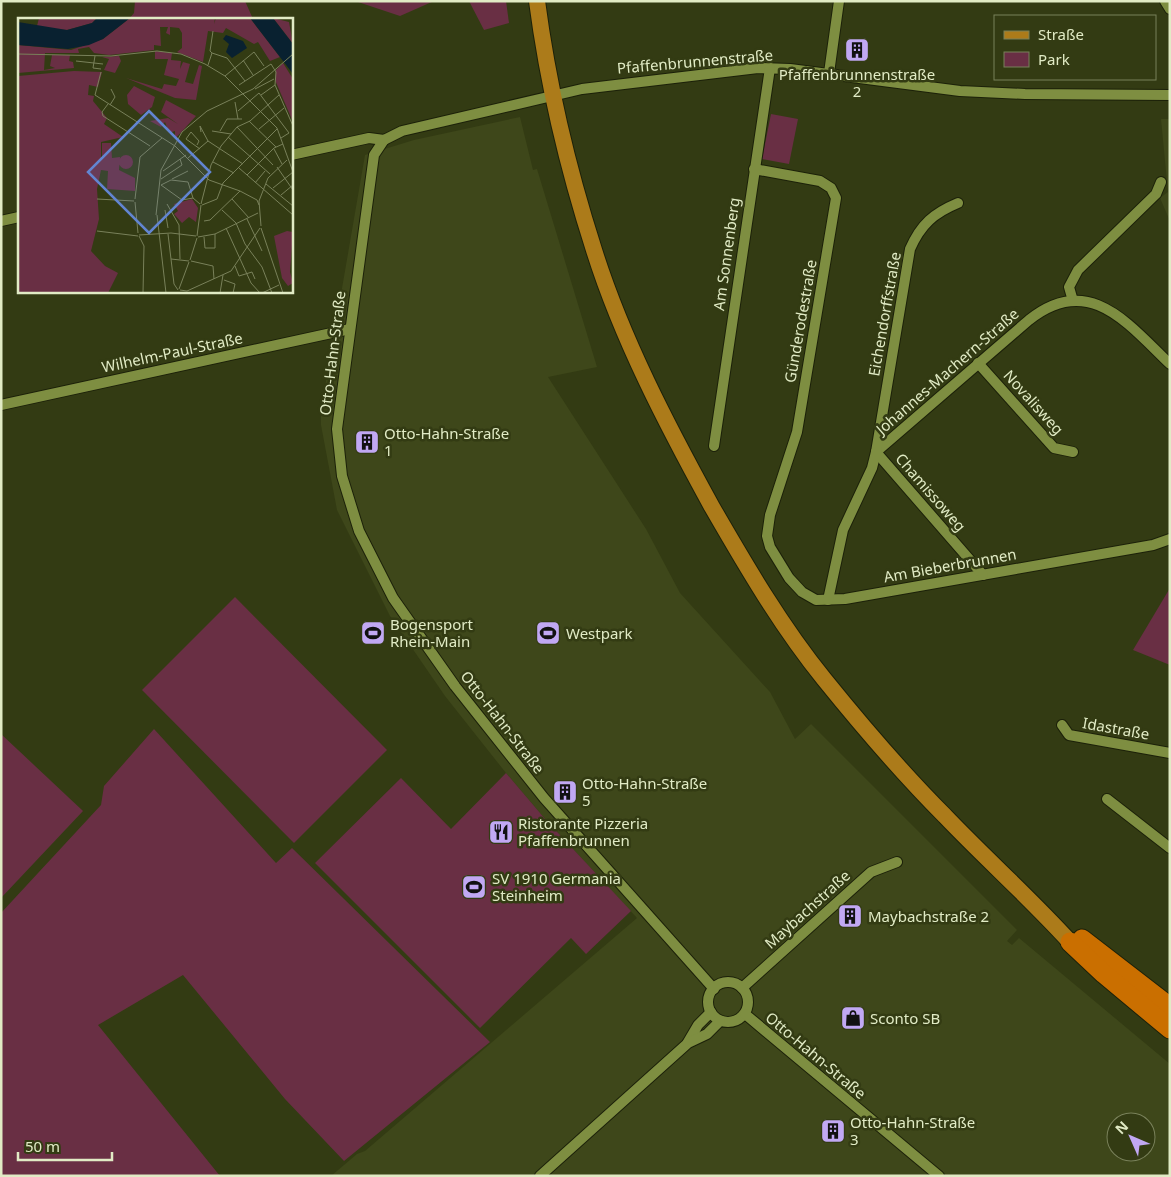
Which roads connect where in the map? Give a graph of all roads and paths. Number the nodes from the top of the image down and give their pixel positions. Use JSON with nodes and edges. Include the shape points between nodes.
{"nodes":[{"id":1,"x":537,"y":1,"type":"edge"},
{"id":2,"x":839,"y":1,"type":"edge"},
{"id":3,"x":1165,"y":1,"type":"edge"},
{"id":4,"x":1170,"y":9,"type":"edge"},
{"id":5,"x":770,"y":68,"type":"junction"},
{"id":6,"x":829,"y":73,"type":"junction"},
{"id":7,"x":552,"y":95,"type":"junction"},
{"id":8,"x":1170,"y":96,"type":"edge"},
{"id":9,"x":384,"y":140,"type":"junction"},
{"id":10,"x":292,"y":155,"type":"edge"},
{"id":11,"x":754,"y":169,"type":"junction"},
{"id":12,"x":1161,"y":182,"type":"dead end"},
{"id":13,"x":958,"y":203,"type":"dead end"},
{"id":14,"x":18,"y":217,"type":"edge"},
{"id":15,"x":1,"y":221,"type":"edge"},
{"id":16,"x":1073,"y":301,"type":"junction"},
{"id":17,"x":350,"y":330,"type":"junction"},
{"id":18,"x":978,"y":363,"type":"junction"},
{"id":19,"x":1170,"y":364,"type":"edge"},
{"id":20,"x":1,"y":405,"type":"edge"},
{"id":21,"x":714,"y":446,"type":"dead end"},
{"id":22,"x":876,"y":452,"type":"junction"},
{"id":23,"x":1073,"y":452,"type":"dead end"},
{"id":24,"x":767,"y":536,"type":"joint"},
{"id":25,"x":1170,"y":539,"type":"edge"},
{"id":26,"x":983,"y":575,"type":"junction"},
{"id":27,"x":828,"y":600,"type":"junction"},
{"id":28,"x":1062,"y":725,"type":"dead end"},
{"id":29,"x":1170,"y":753,"type":"edge"},
{"id":30,"x":1106,"y":799,"type":"dead end"},
{"id":31,"x":1170,"y":848,"type":"edge"},
{"id":32,"x":897,"y":862,"type":"dead end"},
{"id":33,"x":1073,"y":938,"type":"junction"},
{"id":34,"x":742,"y":988,"type":"junction"},
{"id":35,"x":714,"y":989,"type":"junction"},
{"id":36,"x":1170,"y":1007,"type":"edge"},
{"id":37,"x":711,"y":1012,"type":"junction"},
{"id":38,"x":745,"y":1014,"type":"junction"},
{"id":39,"x":720,"y":1021,"type":"junction"},
{"id":40,"x":1170,"y":1029,"type":"edge"},
{"id":41,"x":688,"y":1043,"type":"junction"},
{"id":42,"x":540,"y":1176,"type":"edge"},
{"id":43,"x":939,"y":1176,"type":"edge"}],
"edges":[{"from":1,"to":7,"type":"main road"},
{"from":2,"to":6,"type":"street"},
{"from":3,"to":4,"type":"street"},
{"from":5,"to":6,"type":"street","name":"Pfaffenbrunnenstraße"},
{"from":5,"to":7,"type":"street","name":"Pfaffenbrunnenstraße","via":[[644,80]]},
{"from":5,"to":11,"type":"street","name":"Am Sonnenberg"},
{"from":6,"to":8,"type":"street","name":"Pfaffenbrunnenstraße","via":[[960,91]]},
{"from":7,"to":9,"type":"street","name":"Pfaffenbrunnenstraße","via":[[402,131]]},
{"from":7,"to":33,"type":"main road","via":[[594,250],[610,294],[671,430],[726,532],[773,608],[833,690],[921,791]]},
{"from":9,"to":10,"type":"street","name":"Pfaffenbrunnenstraße","via":[[369,138]]},
{"from":9,"to":17,"type":"street","name":"Otto-Hahn-Straße","via":[[374,155]]},
{"from":11,"to":21,"type":"street","name":"Am Sonnenberg"},
{"from":11,"to":24,"type":"street","name":"Günderodestraße","via":[[820,181],[831,188],[836,198],[797,432],[770,515]]},
{"from":12,"to":16,"type":"street","via":[[1156,194],[1078,270],[1069,287]]},
{"from":13,"to":22,"type":"street","name":"Eichendorffstraße","via":[[930,218],[910,248]]},
{"from":14,"to":15,"type":"street"},
{"from":16,"to":18,"type":"street","name":"Johannes-Machern-Straße","via":[[1054,304],[1039,312]]},
{"from":16,"to":19,"type":"street","name":"Johannes-Machern-Straße","via":[[1101,306],[1117,314]]},
{"from":17,"to":20,"type":"street","name":"Wilhelm-Paul-Straße"},
{"from":17,"to":35,"type":"street","name":"Otto-Hahn-Straße","via":[[339,412],[339,452],[351,506],[376,567],[423,642],[519,768]]},
{"from":18,"to":22,"type":"street","name":"Johannes-Machern-Straße"},
{"from":18,"to":23,"type":"street","name":"Novalisweg","via":[[1054,448]]},
{"from":22,"to":26,"type":"street","name":"Chamissoweg"},
{"from":22,"to":27,"type":"street","name":"Johannes-Machern-Straße","via":[[872,468],[843,530]]},
{"from":24,"to":27,"type":"street","name":"Am Bieberbrunnen","via":[[770,547],[797,588],[816,600]]},
{"from":25,"to":26,"type":"street","name":"Am Bieberbrunnen"},
{"from":26,"to":27,"type":"street","name":"Am Bieberbrunnen"},
{"from":28,"to":29,"type":"street","name":"Idastraße","via":[[1069,735]]},
{"from":30,"to":31,"type":"street"},
{"from":32,"to":34,"type":"street","name":"Maybachstraße","via":[[871,872]]},
{"from":33,"to":36,"type":"highway"},
{"from":33,"to":40,"type":"highway","via":[[1104,974]]},
{"from":34,"to":35,"type":"street","via":[[725,983]]},
{"from":34,"to":38,"type":"street","name":"Otto-Hahn-Straße","via":[[748,998]]},
{"from":35,"to":37,"type":"street","via":[[709,1000]]},
{"from":37,"to":39,"type":"street"},
{"from":37,"to":41,"type":"street","via":[[698,1025]]},
{"from":38,"to":39,"type":"street","name":"Otto-Hahn-Straße","via":[[734,1022]]},
{"from":38,"to":43,"type":"street","name":"Otto-Hahn-Straße"},
{"from":39,"to":41,"type":"street","via":[[707,1034]]},
{"from":41,"to":42,"type":"street"}]}
